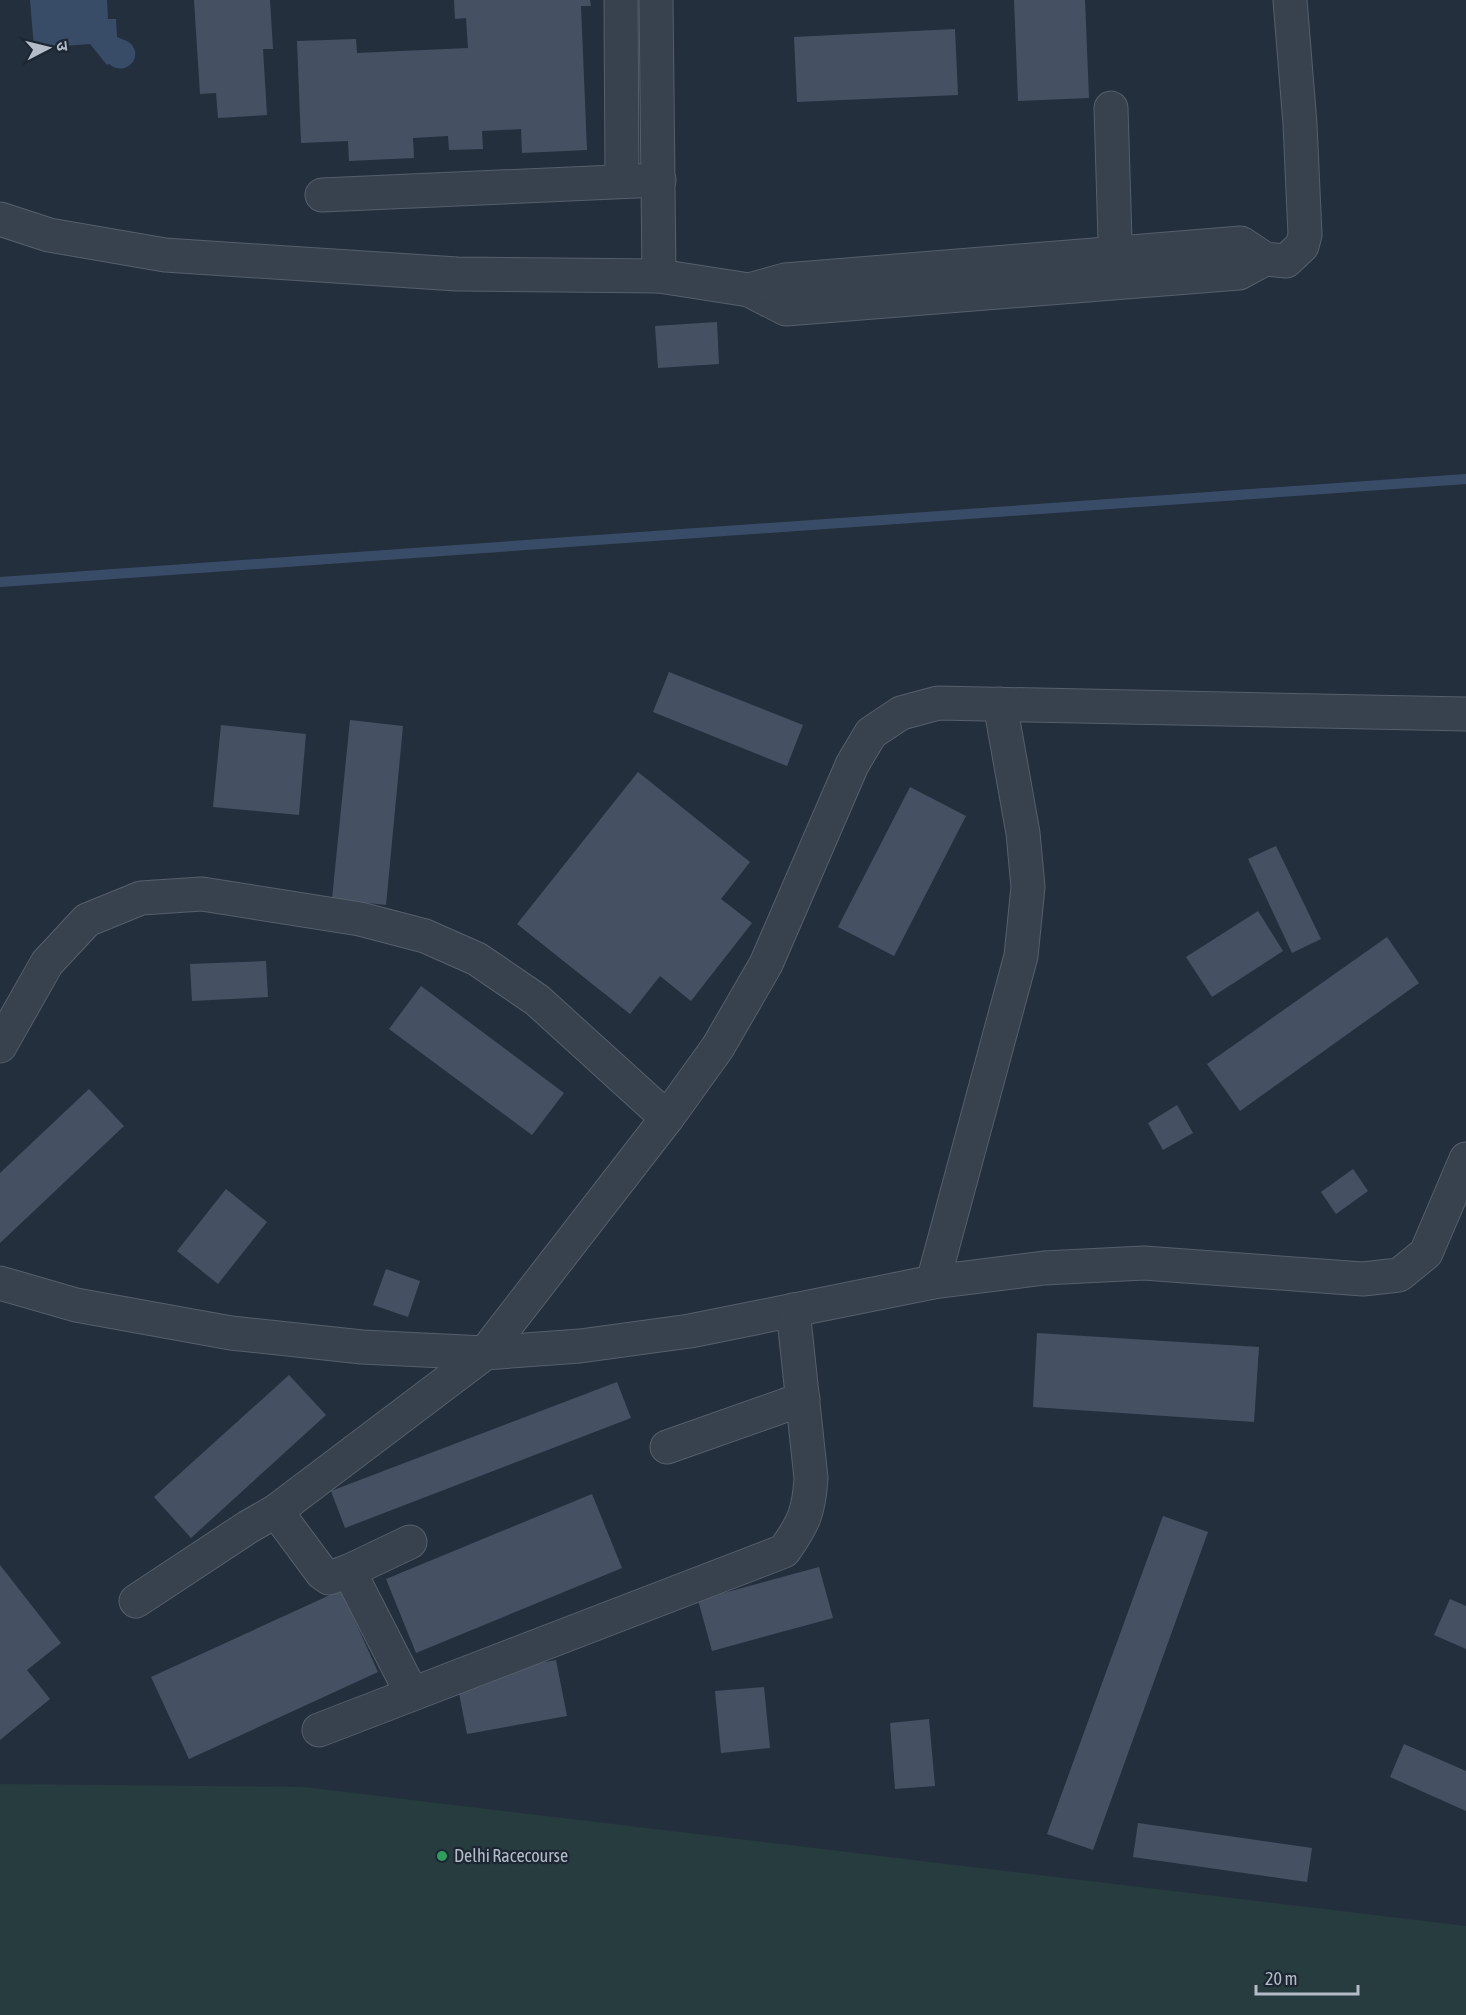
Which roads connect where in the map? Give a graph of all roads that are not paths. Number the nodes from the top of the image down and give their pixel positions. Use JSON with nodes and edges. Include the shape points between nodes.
{"nodes":[{"id":1,"x":621,"y":0,"type":"edge"},
{"id":2,"x":656,"y":0,"type":"edge"},
{"id":3,"x":1290,"y":0,"type":"edge"},
{"id":4,"x":1112,"y":108,"type":"dead end"},
{"id":5,"x":659,"y":180,"type":"junction"},
{"id":6,"x":622,"y":181,"type":"junction"},
{"id":7,"x":322,"y":195,"type":"dead end"},
{"id":8,"x":0,"y":219,"type":"edge"},
{"id":9,"x":1116,"y":268,"type":"junction"},
{"id":10,"x":659,"y":276,"type":"junction"},
{"id":11,"x":1000,"y":704,"type":"junction"},
{"id":12,"x":1466,"y":714,"type":"edge"},
{"id":13,"x":0,"y":1047,"type":"edge"},
{"id":14,"x":667,"y":1118,"type":"junction"},
{"id":15,"x":1466,"y":1159,"type":"edge"},
{"id":16,"x":933,"y":1282,"type":"junction"},
{"id":17,"x":0,"y":1283,"type":"edge"},
{"id":18,"x":794,"y":1310,"type":"junction"},
{"id":19,"x":485,"y":1353,"type":"junction"},
{"id":20,"x":803,"y":1399,"type":"junction"},
{"id":21,"x":667,"y":1447,"type":"dead end"},
{"id":22,"x":276,"y":1511,"type":"junction"},
{"id":23,"x":410,"y":1542,"type":"dead end"},
{"id":24,"x":349,"y":1571,"type":"junction"},
{"id":25,"x":136,"y":1601,"type":"dead end"},
{"id":26,"x":412,"y":1694,"type":"junction"},
{"id":27,"x":319,"y":1730,"type":"dead end"}],
"edges":[{"from":1,"to":6,"type":"street"},
{"from":2,"to":5,"type":"street"},
{"from":3,"to":9,"type":"street","via":[[1300,123],[1305,235],[1302,246],[1286,261],[1265,259],[1239,273]]},
{"from":4,"to":9,"type":"street"},
{"from":5,"to":6,"type":"street"},
{"from":5,"to":10,"type":"street"},
{"from":6,"to":7,"type":"street"},
{"from":8,"to":10,"type":"street","via":[[49,236],[165,255],[457,274]]},
{"from":9,"to":10,"type":"street","via":[[786,309],[749,290]]},
{"from":11,"to":12,"type":"street"},
{"from":11,"to":14,"type":"street","via":[[938,703],[901,713],[871,733],[852,765],[766,964],[718,1047]]},
{"from":11,"to":16,"type":"street","via":[[1023,832],[1028,887],[1022,944]]},
{"from":13,"to":14,"type":"street","via":[[47,963],[87,920],[141,898],[202,894],[360,919],[425,936],[477,959],[537,1000]]},
{"from":14,"to":19,"type":"street"},
{"from":15,"to":16,"type":"street","via":[[1426,1253],[1399,1275],[1363,1280],[1144,1263],[1044,1268]]},
{"from":16,"to":18,"type":"street"},
{"from":17,"to":19,"type":"street","via":[[76,1305],[231,1333],[362,1347]]},
{"from":18,"to":19,"type":"street","via":[[580,1346]]},
{"from":18,"to":20,"type":"street"},
{"from":19,"to":22,"type":"street"},
{"from":20,"to":21,"type":"street"},
{"from":20,"to":26,"type":"street","via":[[810,1503],[799,1531],[784,1551]]},
{"from":22,"to":24,"type":"street","via":[[322,1573],[329,1578]]},
{"from":22,"to":25,"type":"street"},
{"from":23,"to":24,"type":"street"},
{"from":24,"to":26,"type":"street"},
{"from":26,"to":27,"type":"street"}]}
